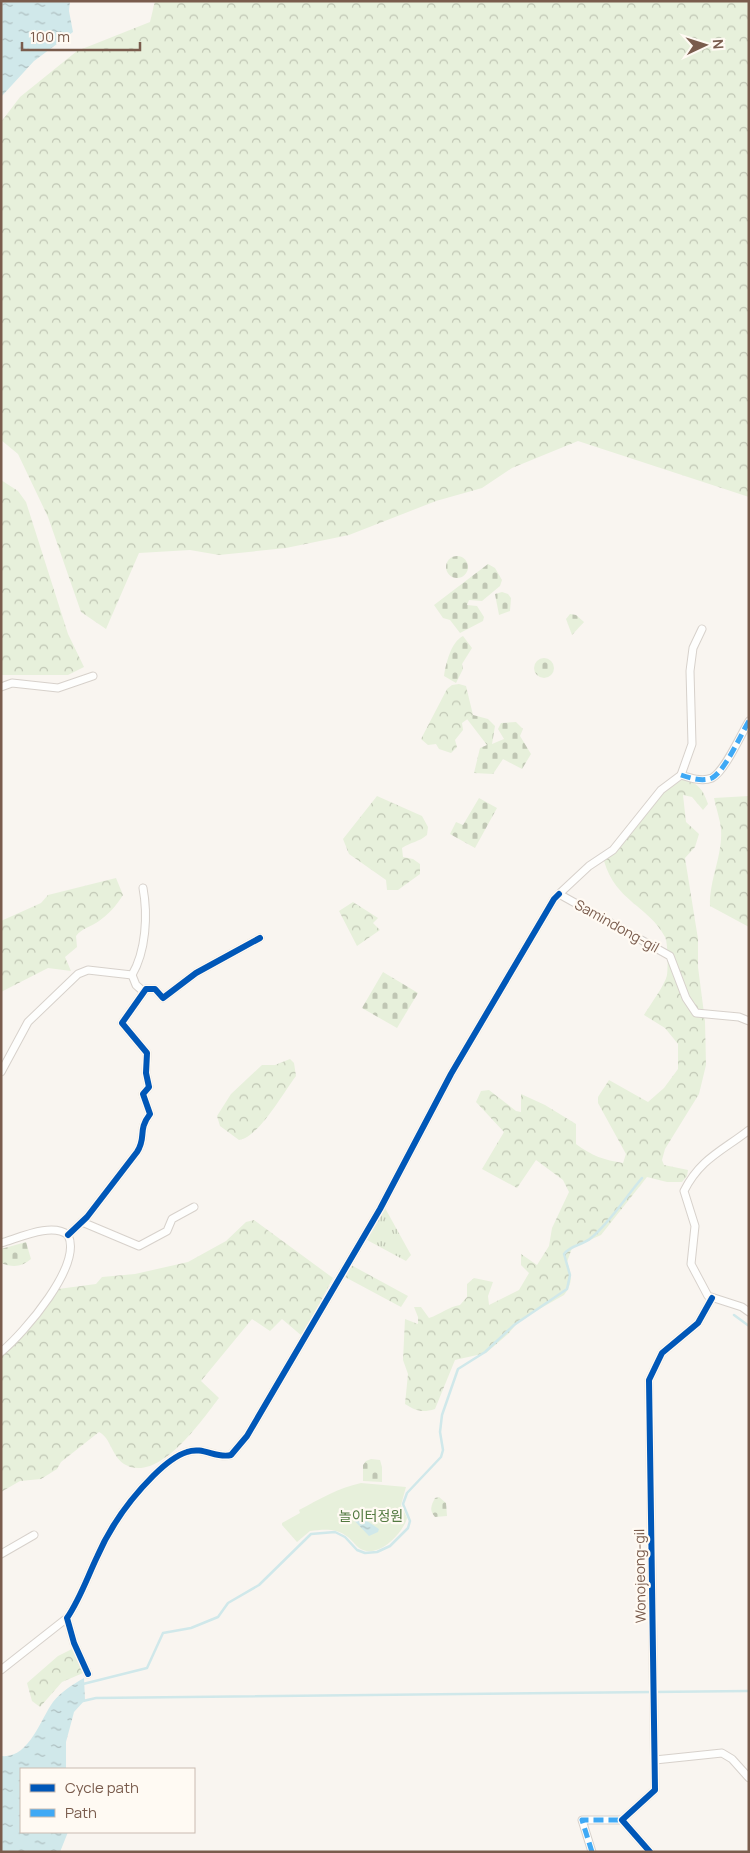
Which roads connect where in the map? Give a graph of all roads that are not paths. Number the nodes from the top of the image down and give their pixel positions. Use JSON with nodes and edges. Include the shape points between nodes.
{"nodes":[{"id":1,"x":702,"y":629,"type":"dead end"},
{"id":2,"x":93,"y":676,"type":"dead end"},
{"id":3,"x":1,"y":687,"type":"edge"},
{"id":4,"x":749,"y":721,"type":"edge"},
{"id":5,"x":681,"y":775,"type":"junction"},
{"id":6,"x":143,"y":888,"type":"dead end"},
{"id":7,"x":559,"y":894,"type":"junction"},
{"id":8,"x":260,"y":938,"type":"dead end"},
{"id":9,"x":132,"y":975,"type":"junction"},
{"id":10,"x":144,"y":992,"type":"junction"},
{"id":11,"x":749,"y":1021,"type":"edge"},
{"id":12,"x":1,"y":1072,"type":"edge"},
{"id":13,"x":749,"y":1130,"type":"edge"},
{"id":14,"x":194,"y":1206,"type":"dead end"},
{"id":15,"x":82,"y":1222,"type":"junction"},
{"id":16,"x":68,"y":1235,"type":"junction"},
{"id":17,"x":1,"y":1244,"type":"edge"},
{"id":18,"x":712,"y":1298,"type":"junction"},
{"id":19,"x":749,"y":1312,"type":"edge"},
{"id":20,"x":1,"y":1352,"type":"edge"},
{"id":21,"x":34,"y":1535,"type":"dead end"},
{"id":22,"x":1,"y":1554,"type":"edge"},
{"id":23,"x":67,"y":1618,"type":"junction"},
{"id":24,"x":1,"y":1670,"type":"edge"},
{"id":25,"x":88,"y":1674,"type":"dead end"},
{"id":26,"x":655,"y":1760,"type":"junction"},
{"id":27,"x":749,"y":1778,"type":"edge"},
{"id":28,"x":622,"y":1820,"type":"junction"},
{"id":29,"x":592,"y":1852,"type":"edge"},
{"id":30,"x":650,"y":1852,"type":"edge"}],
"edges":[{"from":1,"to":5,"type":"street","via":[[693,648],[690,671],[692,744]]},
{"from":2,"to":3,"type":"street","via":[[58,688],[12,683]]},
{"from":4,"to":5,"type":"street","via":[[723,767],[712,778],[698,780]]},
{"from":5,"to":7,"type":"street","name":"Samindong-gil","via":[[661,790],[613,850],[589,866]]},
{"from":6,"to":9,"type":"street","via":[[146,933],[138,965]]},
{"from":7,"to":11,"type":"street","name":"Samindong-gil","via":[[670,956],[686,998],[696,1013]]},
{"from":7,"to":23,"type":"street","via":[[451,1074],[392,1188],[247,1436],[231,1456],[222,1457],[202,1450],[186,1452],[160,1470],[139,1491],[112,1528]]},
{"from":8,"to":10,"type":"street","via":[[196,973],[163,998],[155,989]]},
{"from":9,"to":10,"type":"street"},
{"from":9,"to":12,"type":"street","via":[[88,970],[78,974],[28,1022]]},
{"from":10,"to":15,"type":"street","via":[[122,1023],[147,1053],[149,1087],[143,1094],[150,1114],[142,1124],[141,1146]]},
{"from":13,"to":18,"type":"street","via":[[702,1163],[684,1191],[695,1226],[691,1264]]},
{"from":14,"to":15,"type":"street","via":[[172,1219],[167,1231],[139,1246]]},
{"from":15,"to":16,"type":"street"},
{"from":16,"to":17,"type":"street","via":[[52,1230]]},
{"from":16,"to":20,"type":"street","via":[[72,1248],[60,1279],[36,1314]]},
{"from":18,"to":19,"type":"street"},
{"from":18,"to":26,"type":"street","name":"Wonojeong-gil","via":[[698,1323],[662,1353],[649,1380]]},
{"from":21,"to":22,"type":"street"},
{"from":23,"to":24,"type":"street"},
{"from":23,"to":25,"type":"street"},
{"from":26,"to":27,"type":"street","via":[[722,1753]]},
{"from":26,"to":28,"type":"street","name":"Wonojeong-gil","via":[[655,1790]]},
{"from":28,"to":29,"type":"street","via":[[582,1820]]},
{"from":28,"to":30,"type":"street"}]}
